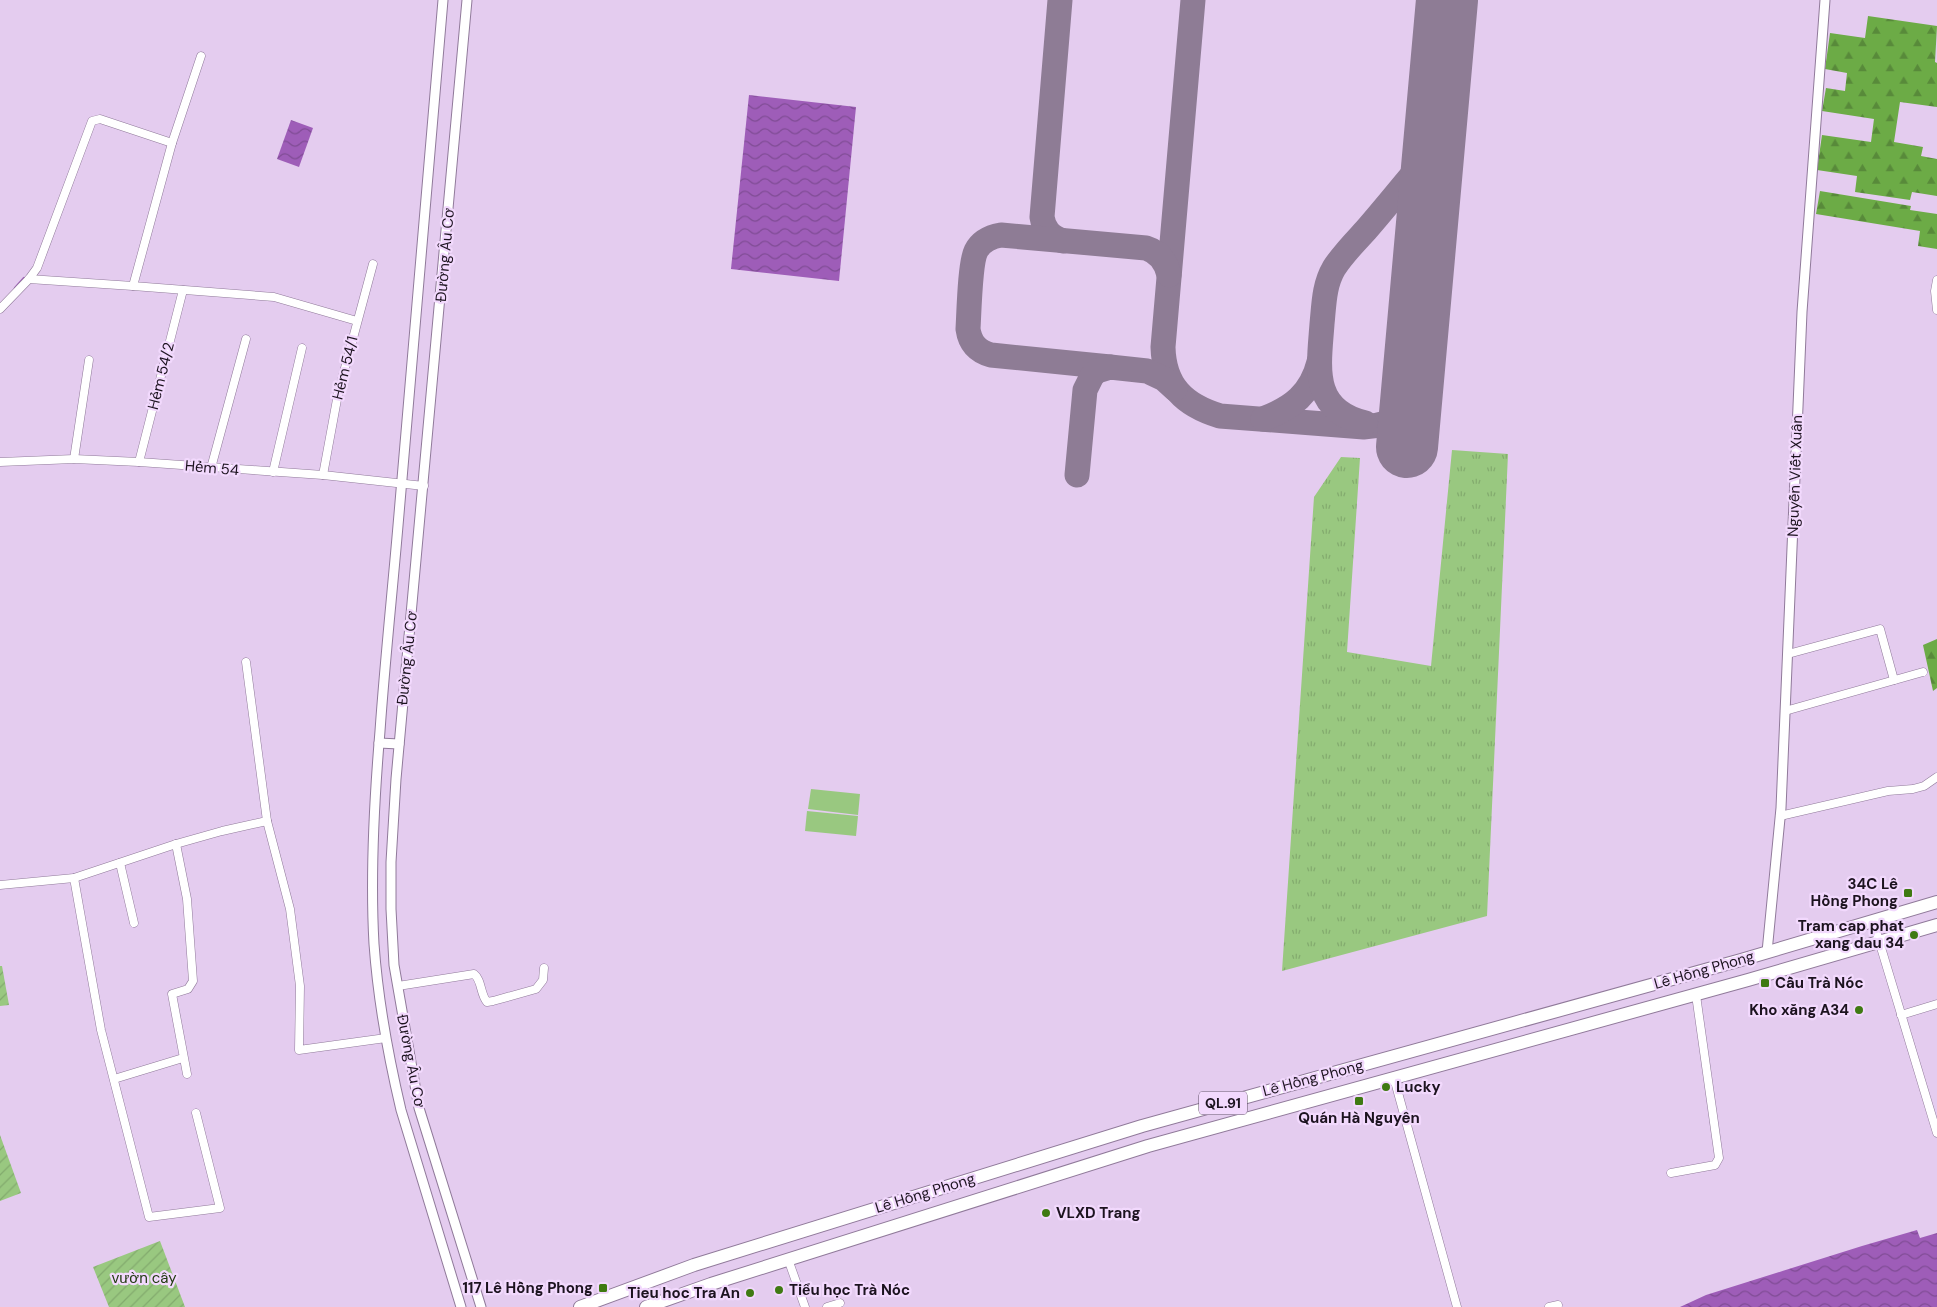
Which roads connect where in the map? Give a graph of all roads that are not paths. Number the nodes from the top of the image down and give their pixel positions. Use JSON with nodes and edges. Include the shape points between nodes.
{"nodes":[{"id":1,"x":444,"y":0,"type":"edge"},
{"id":2,"x":467,"y":0,"type":"edge"},
{"id":3,"x":1825,"y":0,"type":"edge"},
{"id":4,"x":201,"y":56,"type":"dead end"},
{"id":5,"x":172,"y":143,"type":"junction"},
{"id":6,"x":373,"y":264,"type":"dead end"},
{"id":7,"x":29,"y":279,"type":"junction"},
{"id":8,"x":1937,"y":280,"type":"edge"},
{"id":9,"x":133,"y":286,"type":"junction"},
{"id":10,"x":183,"y":290,"type":"junction"},
{"id":11,"x":0,"y":309,"type":"edge"},
{"id":12,"x":1937,"y":310,"type":"edge"},
{"id":13,"x":357,"y":321,"type":"junction"},
{"id":14,"x":246,"y":339,"type":"dead end"},
{"id":15,"x":302,"y":348,"type":"dead end"},
{"id":16,"x":89,"y":360,"type":"dead end"},
{"id":17,"x":74,"y":459,"type":"junction"},
{"id":18,"x":0,"y":462,"type":"edge"},
{"id":19,"x":139,"y":462,"type":"junction"},
{"id":20,"x":211,"y":468,"type":"junction"},
{"id":21,"x":273,"y":472,"type":"junction"},
{"id":22,"x":323,"y":475,"type":"junction"},
{"id":23,"x":402,"y":484,"type":"junction"},
{"id":24,"x":424,"y":486,"type":"junction"},
{"id":25,"x":1788,"y":654,"type":"junction"},
{"id":26,"x":246,"y":662,"type":"dead end"},
{"id":27,"x":1923,"y":672,"type":"dead end"},
{"id":28,"x":1894,"y":680,"type":"junction"},
{"id":29,"x":1785,"y":711,"type":"junction"},
{"id":30,"x":379,"y":743,"type":"junction"},
{"id":31,"x":399,"y":744,"type":"junction"},
{"id":32,"x":1937,"y":777,"type":"edge"},
{"id":33,"x":1780,"y":816,"type":"junction"},
{"id":34,"x":267,"y":821,"type":"junction"},
{"id":35,"x":176,"y":844,"type":"junction"},
{"id":36,"x":120,"y":863,"type":"junction"},
{"id":37,"x":74,"y":878,"type":"junction"},
{"id":38,"x":0,"y":885,"type":"edge"},
{"id":39,"x":1937,"y":902,"type":"edge"},
{"id":40,"x":1873,"y":921,"type":"junction"},
{"id":41,"x":134,"y":923,"type":"dead end"},
{"id":42,"x":1937,"y":925,"type":"edge"},
{"id":43,"x":1879,"y":942,"type":"junction"},
{"id":44,"x":1767,"y":952,"type":"junction"},
{"id":45,"x":1740,"y":960,"type":"junction"},
{"id":46,"x":544,"y":968,"type":"dead end"},
{"id":47,"x":1748,"y":980,"type":"junction"},
{"id":48,"x":398,"y":986,"type":"junction"},
{"id":49,"x":1696,"y":995,"type":"junction"},
{"id":50,"x":1937,"y":1004,"type":"edge"},
{"id":51,"x":1901,"y":1015,"type":"junction"},
{"id":52,"x":386,"y":1038,"type":"junction"},
{"id":53,"x":183,"y":1058,"type":"junction"},
{"id":54,"x":187,"y":1074,"type":"dead end"},
{"id":55,"x":1394,"y":1078,"type":"junction"},
{"id":56,"x":114,"y":1079,"type":"junction"},
{"id":57,"x":196,"y":1113,"type":"dead end"},
{"id":58,"x":1937,"y":1132,"type":"edge"},
{"id":59,"x":1671,"y":1173,"type":"dead end"},
{"id":60,"x":788,"y":1259,"type":"junction"},
{"id":61,"x":840,"y":1303,"type":"dead end"},
{"id":62,"x":1558,"y":1305,"type":"dead end"},
{"id":63,"x":461,"y":1307,"type":"edge"},
{"id":64,"x":481,"y":1307,"type":"edge"},
{"id":65,"x":580,"y":1307,"type":"edge"},
{"id":66,"x":646,"y":1307,"type":"edge"},
{"id":67,"x":805,"y":1307,"type":"edge"},
{"id":68,"x":827,"y":1307,"type":"edge"},
{"id":69,"x":1457,"y":1307,"type":"edge"},
{"id":70,"x":1549,"y":1307,"type":"edge"}],
"edges":[{"from":1,"to":23,"type":"street","name":"Đường Âu Cơ"},
{"from":2,"to":24,"type":"street","name":"Đường Âu Cơ"},
{"from":3,"to":25,"type":"street","name":"Nguyễn Viết Xuân","via":[[1802,312]]},
{"from":4,"to":5,"type":"street"},
{"from":5,"to":7,"type":"street","via":[[100,119],[92,121],[41,260]]},
{"from":5,"to":9,"type":"street"},
{"from":6,"to":13,"type":"street","name":"Hẻm 54/1"},
{"from":7,"to":9,"type":"street"},
{"from":7,"to":11,"type":"street"},
{"from":8,"to":12,"type":"street"},
{"from":9,"to":10,"type":"street"},
{"from":10,"to":13,"type":"street","via":[[274,297]]},
{"from":10,"to":19,"type":"street","name":"Hẻm 54/2"},
{"from":13,"to":22,"type":"street","name":"Hẻm 54/1","via":[[338,394]]},
{"from":14,"to":20,"type":"street"},
{"from":15,"to":21,"type":"street"},
{"from":16,"to":17,"type":"street"},
{"from":17,"to":18,"type":"street","name":"Hẻm 54"},
{"from":17,"to":19,"type":"street","name":"Hẻm 54"},
{"from":19,"to":20,"type":"street","name":"Hẻm 54"},
{"from":20,"to":21,"type":"street","name":"Hẻm 54"},
{"from":21,"to":22,"type":"street","name":"Hẻm 54"},
{"from":22,"to":23,"type":"street","name":"Hẻm 54"},
{"from":23,"to":24,"type":"street","name":"Hẻm 54"},
{"from":23,"to":30,"type":"street","name":"Đường Âu Cơ"},
{"from":24,"to":31,"type":"street","name":"Đường Âu Cơ"},
{"from":25,"to":28,"type":"street","via":[[1880,629]]},
{"from":25,"to":29,"type":"street","name":"Nguyễn Viết Xuân"},
{"from":26,"to":34,"type":"street"},
{"from":27,"to":28,"type":"street"},
{"from":28,"to":29,"type":"street"},
{"from":29,"to":33,"type":"street","name":"Nguyễn Viết Xuân"},
{"from":30,"to":31,"type":"street"},
{"from":30,"to":52,"type":"street","name":"Đường Âu Cơ","via":[[372,866],[376,962]]},
{"from":31,"to":48,"type":"street","name":"Đường Âu Cơ","via":[[391,862],[394,965]]},
{"from":32,"to":33,"type":"street","via":[[1919,788],[1888,791]]},
{"from":33,"to":44,"type":"street","name":"Nguyễn Viết Xuân"},
{"from":34,"to":35,"type":"street"},
{"from":34,"to":52,"type":"street","via":[[290,908],[300,986],[299,1050]]},
{"from":35,"to":36,"type":"street"},
{"from":35,"to":53,"type":"street","via":[[187,899],[193,981],[188,988],[172,994]]},
{"from":36,"to":37,"type":"street"},
{"from":36,"to":41,"type":"street"},
{"from":37,"to":38,"type":"street"},
{"from":37,"to":56,"type":"street"},
{"from":39,"to":40,"type":"highway","name":"Lê Hồng Phong","number":"QL.91"},
{"from":40,"to":43,"type":"street"},
{"from":40,"to":44,"type":"highway","name":"Lê Hồng Phong","number":"QL.91"},
{"from":42,"to":43,"type":"highway","name":"Lê Hồng Phong","number":"QL.91"},
{"from":43,"to":47,"type":"highway","name":"Lê Hồng Phong","number":"QL.91"},
{"from":43,"to":51,"type":"street"},
{"from":44,"to":45,"type":"highway","name":"Lê Hồng Phong","number":"QL.91"},
{"from":45,"to":47,"type":"highway"},
{"from":45,"to":65,"type":"highway","name":"Lê Hồng Phong","number":"QL.91","via":[[1142,1126],[694,1265]]},
{"from":46,"to":48,"type":"street","via":[[543,980],[536,990],[487,1002],[478,976],[474,974]]},
{"from":47,"to":49,"type":"highway","name":"Lê Hồng Phong","number":"QL.91"},
{"from":48,"to":64,"type":"street","name":"Đường Âu Cơ","via":[[419,1108]]},
{"from":49,"to":55,"type":"highway","name":"Lê Hồng Phong","number":"QL.91"},
{"from":49,"to":59,"type":"street","via":[[1719,1158],[1715,1165]]},
{"from":50,"to":51,"type":"street"},
{"from":51,"to":58,"type":"street"},
{"from":52,"to":63,"type":"street","name":"Đường Âu Cơ","via":[[401,1110]]},
{"from":53,"to":54,"type":"street"},
{"from":53,"to":56,"type":"street"},
{"from":55,"to":60,"type":"highway","name":"Lê Hồng Phong","number":"QL.91","via":[[1148,1146]]},
{"from":55,"to":69,"type":"street"},
{"from":56,"to":57,"type":"street","via":[[149,1217],[220,1208]]},
{"from":60,"to":66,"type":"highway","name":"Lê Hồng Phong","number":"QL.91"},
{"from":60,"to":67,"type":"street"},
{"from":61,"to":68,"type":"street"},
{"from":62,"to":70,"type":"street"}]}
